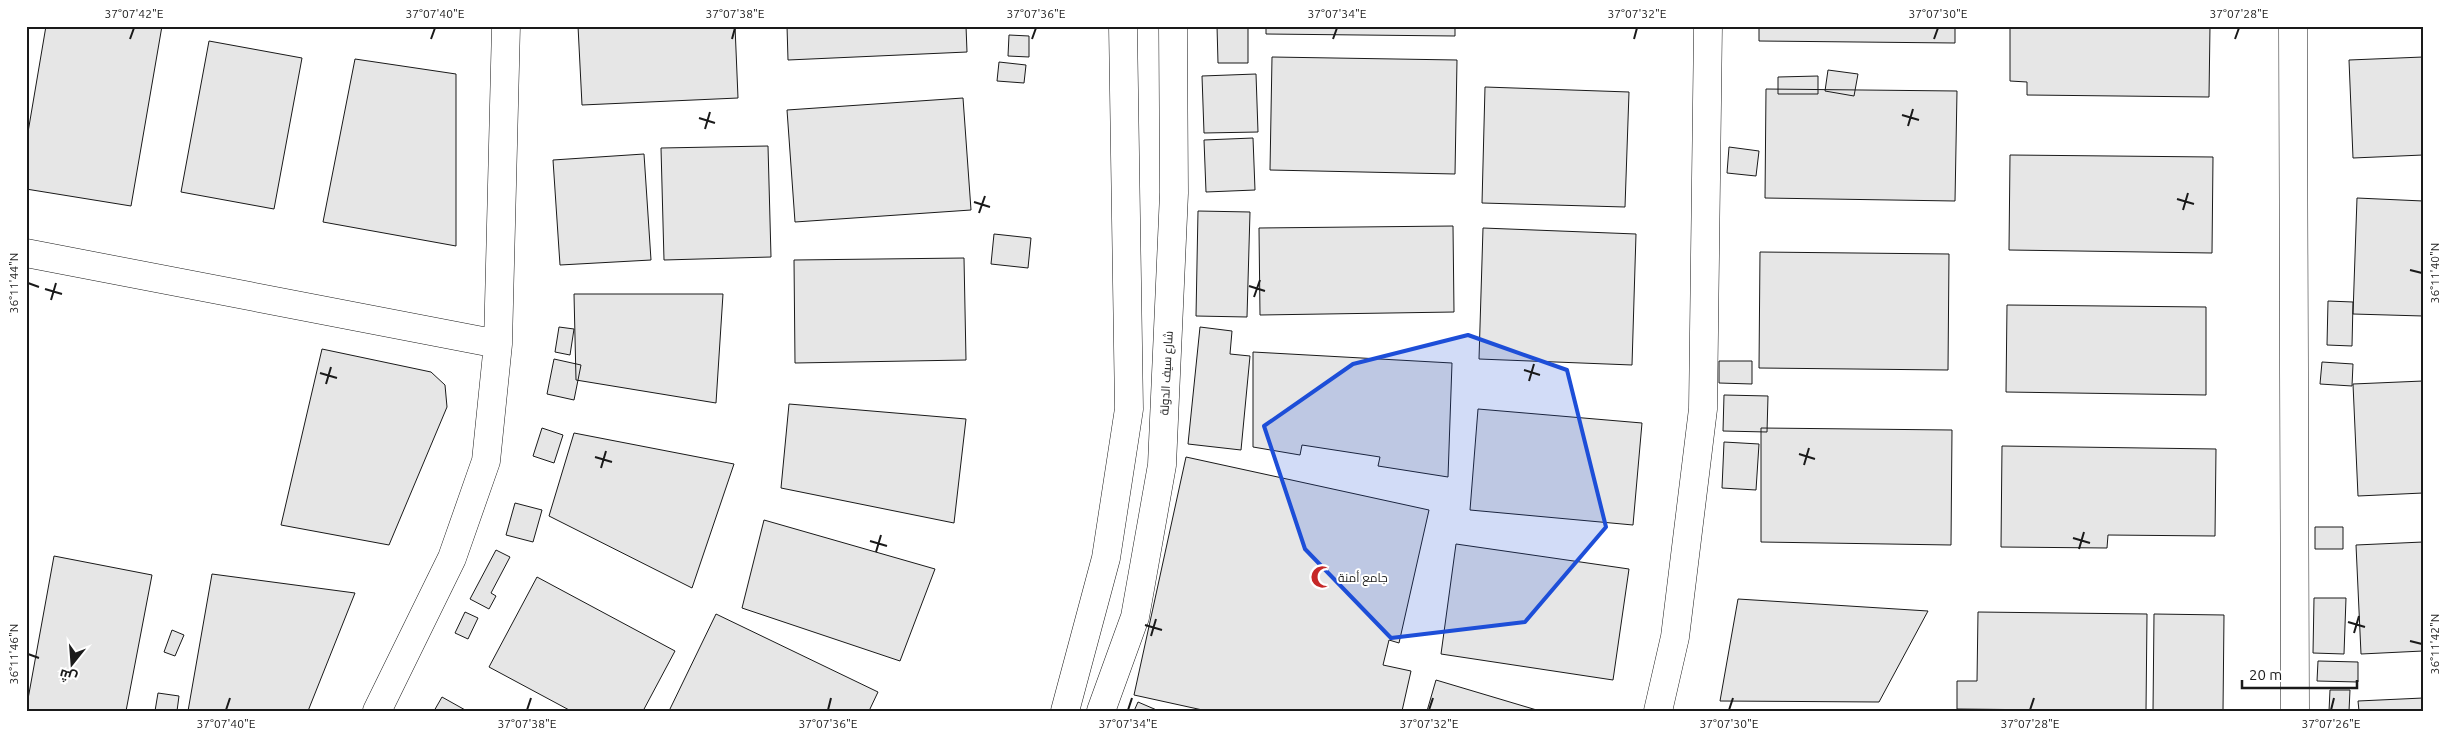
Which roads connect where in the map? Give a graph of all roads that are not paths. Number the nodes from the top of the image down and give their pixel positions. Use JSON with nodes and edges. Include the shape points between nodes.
{"nodes":[{"id":1,"x":506,"y":26,"type":"edge"},
{"id":2,"x":1123,"y":26,"type":"edge"},
{"id":3,"x":1174,"y":26,"type":"edge"},
{"id":4,"x":1708,"y":26,"type":"edge"},
{"id":5,"x":2293,"y":26,"type":"edge"},
{"id":6,"x":26,"y":253,"type":"edge"},
{"id":7,"x":498,"y":344,"type":"junction"},
{"id":8,"x":377,"y":711,"type":"edge"},
{"id":9,"x":1065,"y":711,"type":"edge"},
{"id":10,"x":1101,"y":711,"type":"edge"},
{"id":11,"x":1658,"y":711,"type":"edge"},
{"id":12,"x":2295,"y":711,"type":"edge"}],
"edges":[{"from":1,"to":7,"type":"street"},
{"from":2,"to":9,"type":"street","via":[[1129,409],[1106,558]]},
{"from":3,"to":10,"type":"street","name":"شارع سيف الدولة","via":[[1174,193],[1162,466],[1136,617]]},
{"from":4,"to":11,"type":"street","via":[[1703,409],[1676,636]]},
{"from":5,"to":12,"type":"street"},
{"from":6,"to":7,"type":"street"},
{"from":7,"to":8,"type":"street","via":[[486,461],[452,558]]}]}
